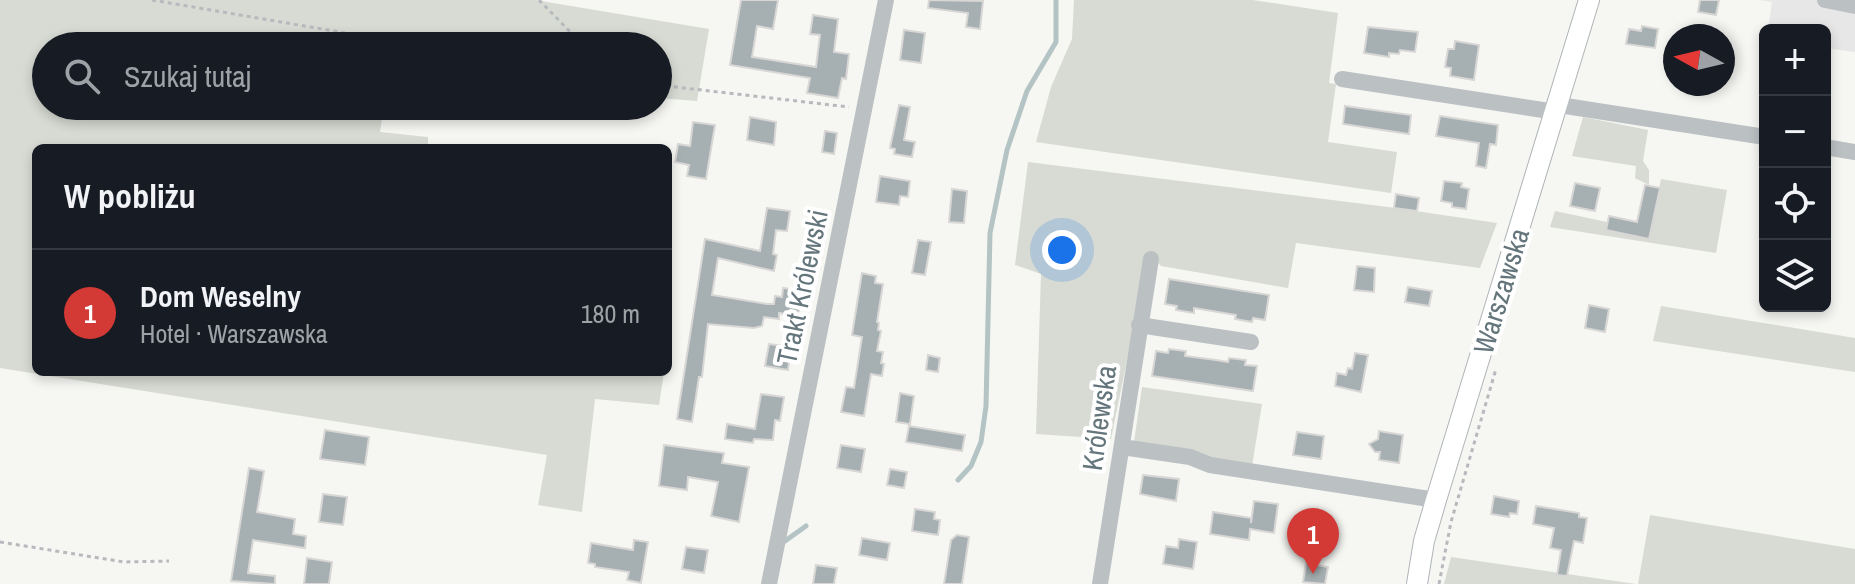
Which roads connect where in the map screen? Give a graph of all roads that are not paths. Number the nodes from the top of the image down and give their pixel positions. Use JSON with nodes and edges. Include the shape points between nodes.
{"nodes":[{"id":1,"x":886,"y":0,"type":"edge"},
{"id":2,"x":1589,"y":0,"type":"edge"},
{"id":3,"x":1825,"y":0,"type":"edge"},
{"id":4,"x":1855,"y":6,"type":"edge"},
{"id":5,"x":1342,"y":79,"type":"dead end"},
{"id":6,"x":1557,"y":108,"type":"junction"},
{"id":7,"x":1759,"y":136,"type":"edge"},
{"id":8,"x":1831,"y":148,"type":"edge"},
{"id":9,"x":1855,"y":152,"type":"edge"},
{"id":10,"x":1151,"y":259,"type":"dead end"},
{"id":11,"x":1139,"y":325,"type":"junction"},
{"id":12,"x":1251,"y":342,"type":"dead end"},
{"id":13,"x":1122,"y":447,"type":"junction"},
{"id":14,"x":1436,"y":500,"type":"junction"},
{"id":15,"x":769,"y":584,"type":"edge"},
{"id":16,"x":1100,"y":584,"type":"edge"},
{"id":17,"x":1417,"y":584,"type":"edge"}],
"edges":[{"from":1,"to":15,"type":"street","name":"Trakt Królewski"},
{"from":2,"to":6,"type":"main road","name":"Warszawska"},
{"from":3,"to":4,"type":"street"},
{"from":5,"to":6,"type":"street"},
{"from":6,"to":7,"type":"street"},
{"from":6,"to":14,"type":"main road","name":"Warszawska"},
{"from":8,"to":9,"type":"street"},
{"from":10,"to":11,"type":"street","name":"Królewska"},
{"from":11,"to":12,"type":"street"},
{"from":11,"to":13,"type":"street","name":"Królewska"},
{"from":13,"to":14,"type":"street"},
{"from":13,"to":16,"type":"street","name":"Królewska"},
{"from":14,"to":17,"type":"main road","name":"Warszawska"}]}
